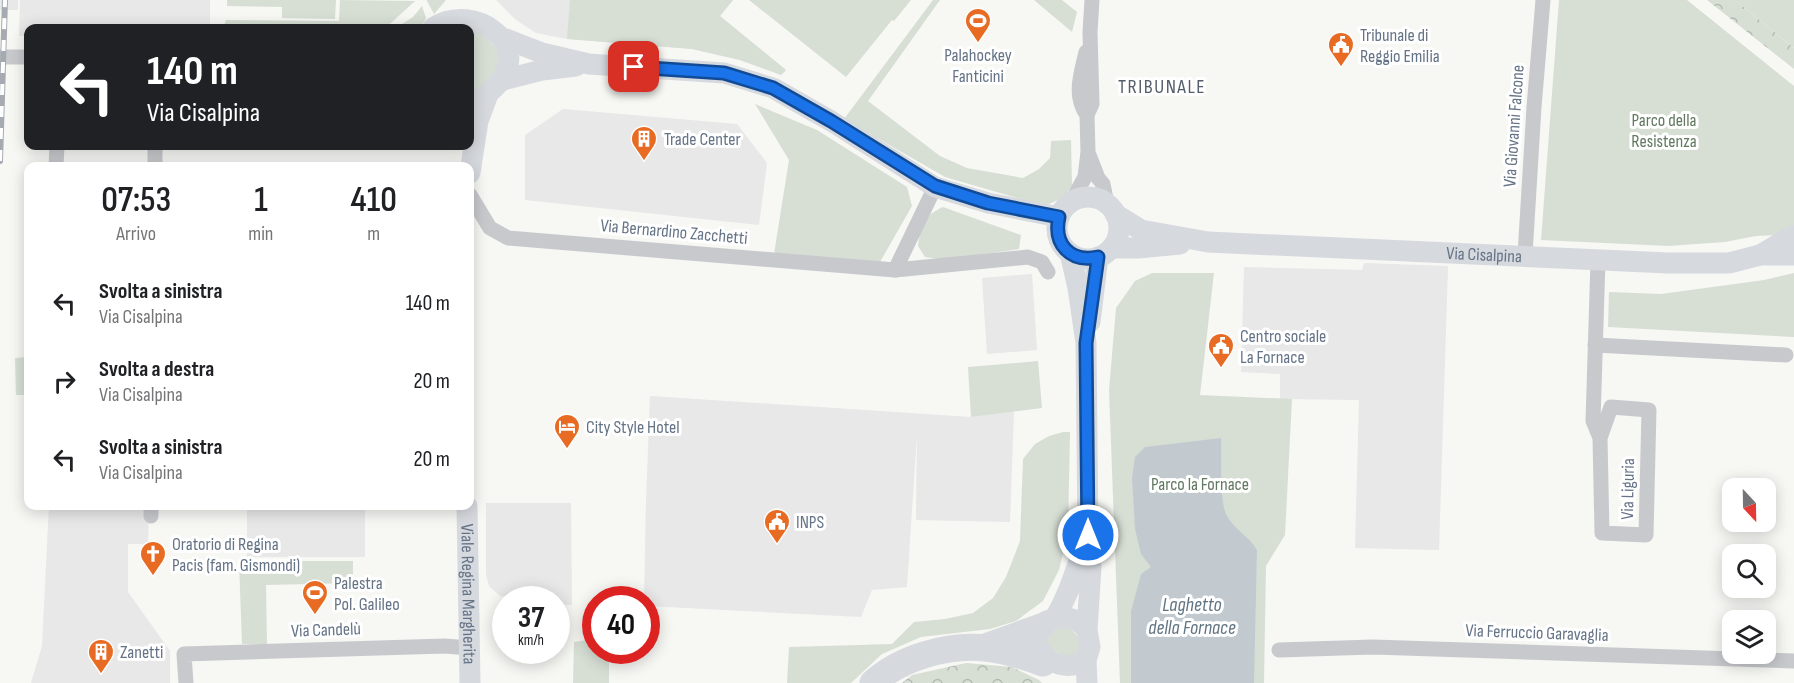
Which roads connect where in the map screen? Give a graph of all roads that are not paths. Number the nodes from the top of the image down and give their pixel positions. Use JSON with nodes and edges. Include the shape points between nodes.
{"nodes":[{"id":1,"x":453,"y":0,"type":"edge"},
{"id":2,"x":479,"y":0,"type":"edge"},
{"id":3,"x":1092,"y":0,"type":"edge"},
{"id":4,"x":1543,"y":0,"type":"edge"},
{"id":5,"x":492,"y":22,"type":"junction"},
{"id":6,"x":438,"y":24,"type":"edge"},
{"id":7,"x":506,"y":39,"type":"junction"},
{"id":8,"x":0,"y":57,"type":"edge"},
{"id":9,"x":24,"y":57,"type":"edge"},
{"id":10,"x":589,"y":64,"type":"junction"},
{"id":11,"x":487,"y":91,"type":"edge"},
{"id":12,"x":474,"y":147,"type":"edge"},
{"id":13,"x":1088,"y":152,"type":"junction"},
{"id":14,"x":935,"y":186,"type":"junction"},
{"id":15,"x":474,"y":203,"type":"edge"},
{"id":16,"x":1111,"y":209,"type":"junction"},
{"id":17,"x":1062,"y":219,"type":"junction"},
{"id":18,"x":1794,"y":235,"type":"edge"},
{"id":19,"x":1208,"y":242,"type":"junction"},
{"id":20,"x":1070,"y":253,"type":"junction"},
{"id":21,"x":1105,"y":253,"type":"junction"},
{"id":22,"x":1525,"y":255,"type":"junction"},
{"id":23,"x":1760,"y":255,"type":"junction"},
{"id":24,"x":1794,"y":255,"type":"edge"},
{"id":25,"x":1598,"y":260,"type":"junction"},
{"id":26,"x":895,"y":270,"type":"junction"},
{"id":27,"x":1048,"y":272,"type":"dead end"},
{"id":28,"x":1086,"y":343,"type":"junction"},
{"id":29,"x":1595,"y":345,"type":"junction"},
{"id":30,"x":1786,"y":355,"type":"dead end"},
{"id":31,"x":1600,"y":438,"type":"junction"},
{"id":32,"x":467,"y":510,"type":"edge"},
{"id":33,"x":1088,"y":535,"type":"junction"},
{"id":34,"x":1048,"y":623,"type":"junction"},
{"id":35,"x":1087,"y":630,"type":"junction"},
{"id":36,"x":984,"y":647,"type":"junction"},
{"id":37,"x":469,"y":648,"type":"junction"},
{"id":38,"x":1279,"y":650,"type":"dead end"},
{"id":39,"x":1086,"y":660,"type":"junction"},
{"id":40,"x":1794,"y":661,"type":"edge"},
{"id":41,"x":1056,"y":672,"type":"edge"},
{"id":42,"x":186,"y":683,"type":"edge"},
{"id":43,"x":470,"y":683,"type":"edge"},
{"id":44,"x":873,"y":683,"type":"edge"},
{"id":45,"x":1087,"y":683,"type":"edge"}],
"edges":[{"from":1,"to":6,"type":"main road"},
{"from":2,"to":5,"type":"main road"},
{"from":3,"to":13,"type":"street","via":[[1079,85],[1080,105],[1087,115]]},
{"from":4,"to":22,"type":"street","name":"Via Giovanni Falcone"},
{"from":5,"to":6,"type":"main road","via":[[467,13]]},
{"from":5,"to":7,"type":"main road"},
{"from":7,"to":10,"type":"main road","name":"Via Cisalpina","via":[[542,53]]},
{"from":7,"to":11,"type":"main road","via":[[509,60]]},
{"from":8,"to":9,"type":"street"},
{"from":10,"to":11,"type":"main road","name":"Via Cisalpina","via":[[542,70]]},
{"from":10,"to":14,"type":"main road","name":"Via Cisalpina","via":[[724,73],[773,88]]},
{"from":11,"to":12,"type":"main road"},
{"from":13,"to":16,"type":"street"},
{"from":13,"to":17,"type":"street","via":[[1085,177]]},
{"from":14,"to":17,"type":"main road","name":"Via Cisalpina","via":[[988,203]]},
{"from":14,"to":26,"type":"street"},
{"from":15,"to":26,"type":"street","name":"Via Bernardino Zacchetti","via":[[490,228],[508,238]]},
{"from":16,"to":17,"type":"main road","name":"Via Cisalpina","via":[[1098,199],[1078,199]]},
{"from":16,"to":19,"type":"main road","name":"Via Cisalpina","via":[[1141,230]]},
{"from":16,"to":21,"type":"main road","via":[[1118,231]]},
{"from":17,"to":20,"type":"main road","via":[[1062,246]]},
{"from":18,"to":23,"type":"main road","name":"Via Cisalpina"},
{"from":19,"to":21,"type":"main road","name":"Via Cisalpina"},
{"from":19,"to":22,"type":"main road","name":"Via Cisalpina"},
{"from":20,"to":21,"type":"main road","name":"Via Cisalpina","via":[[1088,259]]},
{"from":20,"to":28,"type":"main road"},
{"from":21,"to":28,"type":"main road"},
{"from":22,"to":25,"type":"main road","name":"Via Cisalpina"},
{"from":23,"to":24,"type":"main road","name":"Via Cisalpina"},
{"from":23,"to":25,"type":"main road","name":"Via Cisalpina","via":[[1729,263]]},
{"from":25,"to":29,"type":"street","name":"Via Liguria"},
{"from":26,"to":27,"type":"street","name":"Via Bernardino Zacchetti","via":[[1028,257],[1042,262]]},
{"from":28,"to":33,"type":"main road"},
{"from":29,"to":30,"type":"street"},
{"from":29,"to":31,"type":"street","name":"Via Liguria","via":[[1593,421]]},
{"from":31,"to":31,"type":"street","name":"Via Liguria","via":[[1602,533],[1646,535],[1649,410],[1611,407]]},
{"from":32,"to":37,"type":"main road","name":"Viale Regina Margherita"},
{"from":33,"to":34,"type":"main road","via":[[1066,598]]},
{"from":33,"to":35,"type":"main road","via":[[1091,567]]},
{"from":34,"to":35,"type":"main road","via":[[1071,618]]},
{"from":34,"to":36,"type":"highway"},
{"from":34,"to":41,"type":"main road","via":[[1037,634],[1036,649]]},
{"from":35,"to":39,"type":"main road","via":[[1090,647]]},
{"from":36,"to":41,"type":"highway","via":[[1018,654]]},
{"from":36,"to":44,"type":"highway","via":[[919,656]]},
{"from":37,"to":42,"type":"street","name":"Via Candelù","via":[[184,654]]},
{"from":37,"to":43,"type":"main road","name":"Viale Regina Margherita"},
{"from":38,"to":40,"type":"street","name":"Via Ferruccio Garavaglia","via":[[1373,647]]},
{"from":39,"to":41,"type":"main road","via":[[1069,671]]},
{"from":39,"to":45,"type":"main road"}]}
